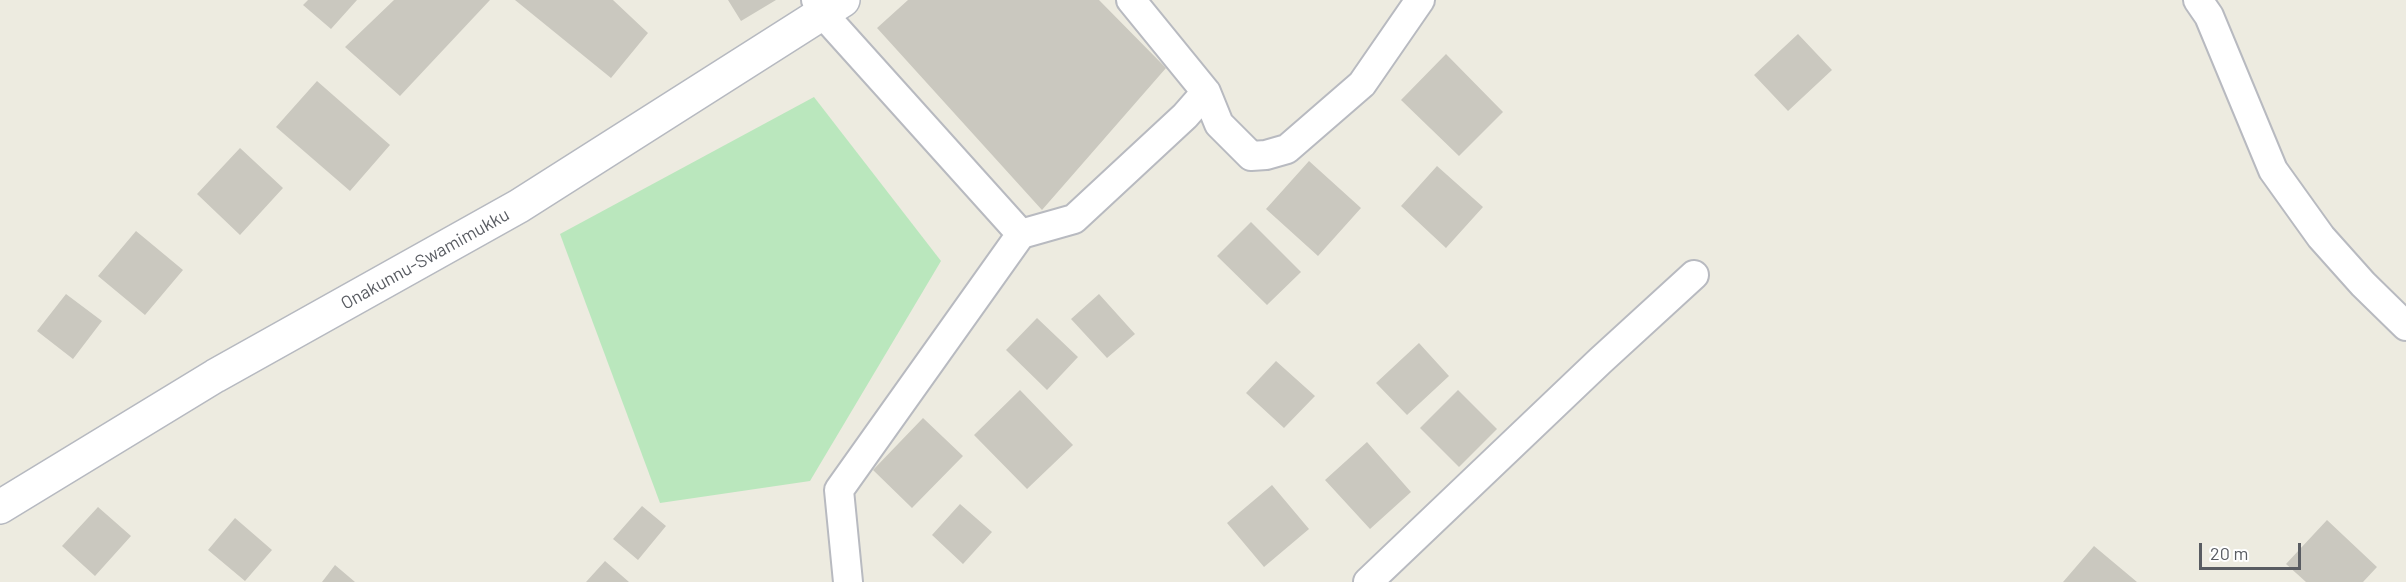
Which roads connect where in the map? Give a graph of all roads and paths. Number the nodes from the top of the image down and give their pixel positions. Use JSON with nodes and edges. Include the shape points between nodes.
{"nodes":[{"id":1,"x":1131,"y":0,"type":"edge"},
{"id":2,"x":1420,"y":0,"type":"edge"},
{"id":3,"x":2198,"y":0,"type":"edge"},
{"id":4,"x":827,"y":5,"type":"edge"},
{"id":5,"x":1206,"y":92,"type":"junction"},
{"id":6,"x":1021,"y":234,"type":"junction"},
{"id":7,"x":1694,"y":275,"type":"dead end"},
{"id":8,"x":2406,"y":326,"type":"edge"},
{"id":9,"x":0,"y":507,"type":"edge"},
{"id":10,"x":848,"y":582,"type":"edge"},
{"id":11,"x":1368,"y":582,"type":"edge"}],
"edges":[{"from":1,"to":5,"type":"street"},
{"from":2,"to":5,"type":"street","via":[[1362,84],[1287,149],[1251,156],[1219,124]]},
{"from":3,"to":8,"type":"street","via":[[2209,16],[2273,170],[2321,237]]},
{"from":4,"to":6,"type":"street"},
{"from":4,"to":9,"type":"street","name":"Onakunnu-Swamimukku","via":[[519,207],[215,376]]},
{"from":5,"to":6,"type":"street","via":[[1074,219]]},
{"from":6,"to":10,"type":"street","via":[[839,490]]},
{"from":7,"to":11,"type":"street"}]}
